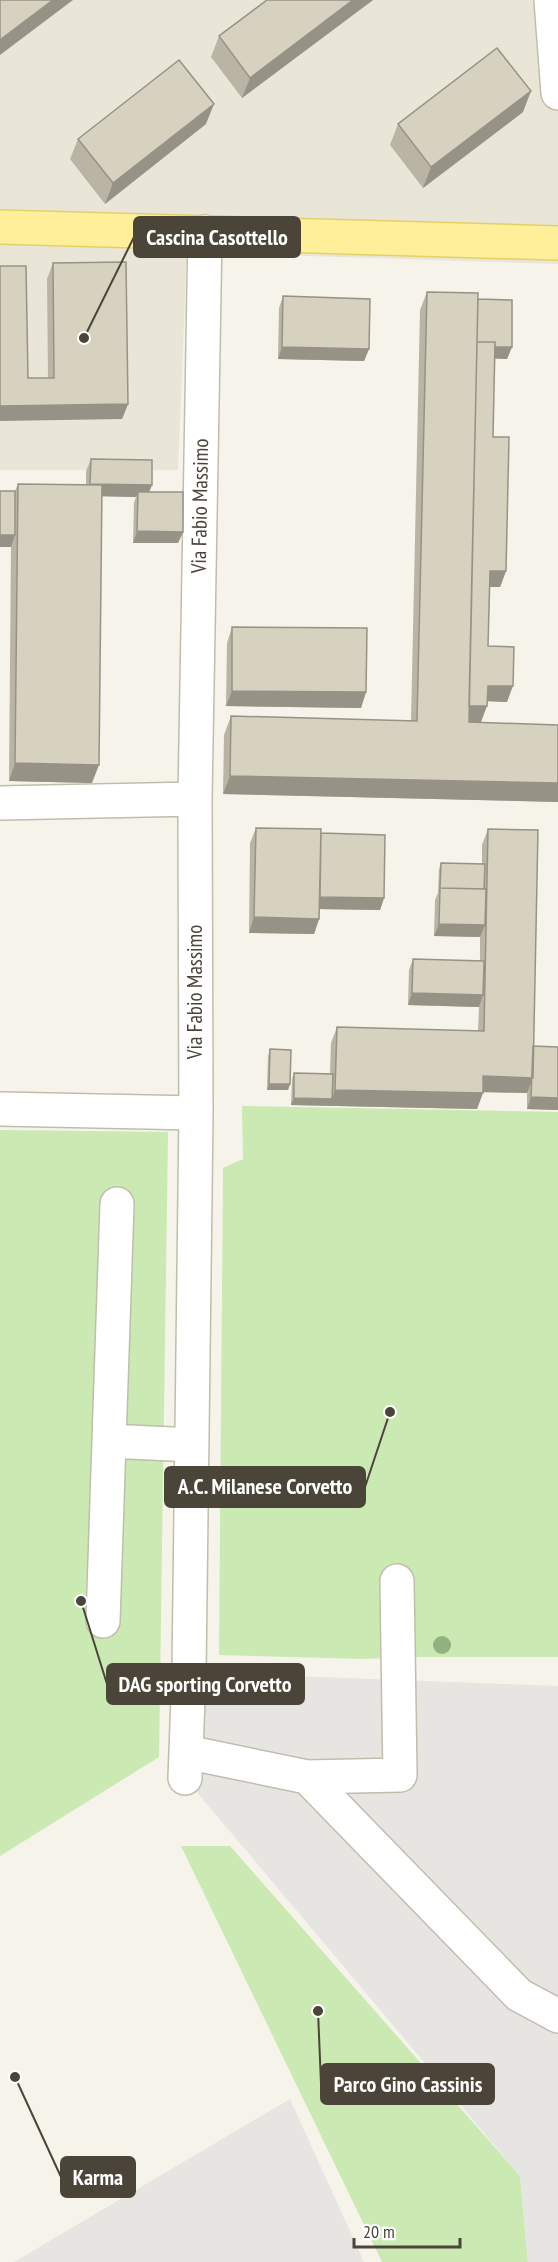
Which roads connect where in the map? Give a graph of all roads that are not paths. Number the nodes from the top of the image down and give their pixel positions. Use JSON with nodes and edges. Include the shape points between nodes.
{"nodes":[{"id":1,"x":551,"y":0,"type":"edge"},
{"id":2,"x":558,"y":93,"type":"edge"},
{"id":3,"x":0,"y":227,"type":"edge"},
{"id":4,"x":205,"y":232,"type":"junction"},
{"id":5,"x":558,"y":243,"type":"edge"},
{"id":6,"x":195,"y":800,"type":"junction"},
{"id":7,"x":0,"y":803,"type":"edge"},
{"id":8,"x":0,"y":1109,"type":"edge"},
{"id":9,"x":196,"y":1113,"type":"junction"},
{"id":10,"x":117,"y":1204,"type":"dead end"},
{"id":11,"x":109,"y":1442,"type":"junction"},
{"id":12,"x":192,"y":1445,"type":"junction"},
{"id":13,"x":397,"y":1581,"type":"dead end"},
{"id":14,"x":103,"y":1621,"type":"dead end"},
{"id":15,"x":307,"y":1777,"type":"junction"},
{"id":16,"x":558,"y":2016,"type":"edge"}],
"edges":[{"from":1,"to":2,"type":"street"},
{"from":3,"to":4,"type":"main road"},
{"from":4,"to":5,"type":"main road"},
{"from":4,"to":6,"type":"street","name":"Via Fabio Massimo"},
{"from":6,"to":7,"type":"street"},
{"from":6,"to":9,"type":"street","name":"Via Fabio Massimo"},
{"from":8,"to":9,"type":"street"},
{"from":9,"to":12,"type":"street","name":"Via Fabio Massimo"},
{"from":10,"to":11,"type":"street"},
{"from":11,"to":12,"type":"street"},
{"from":11,"to":14,"type":"street"},
{"from":12,"to":15,"type":"street","name":"Via Fabio Massimo","via":[[189,1672],[178,1768]]},
{"from":13,"to":15,"type":"street","via":[[400,1775]]},
{"from":15,"to":16,"type":"street","via":[[519,1995]]}]}
